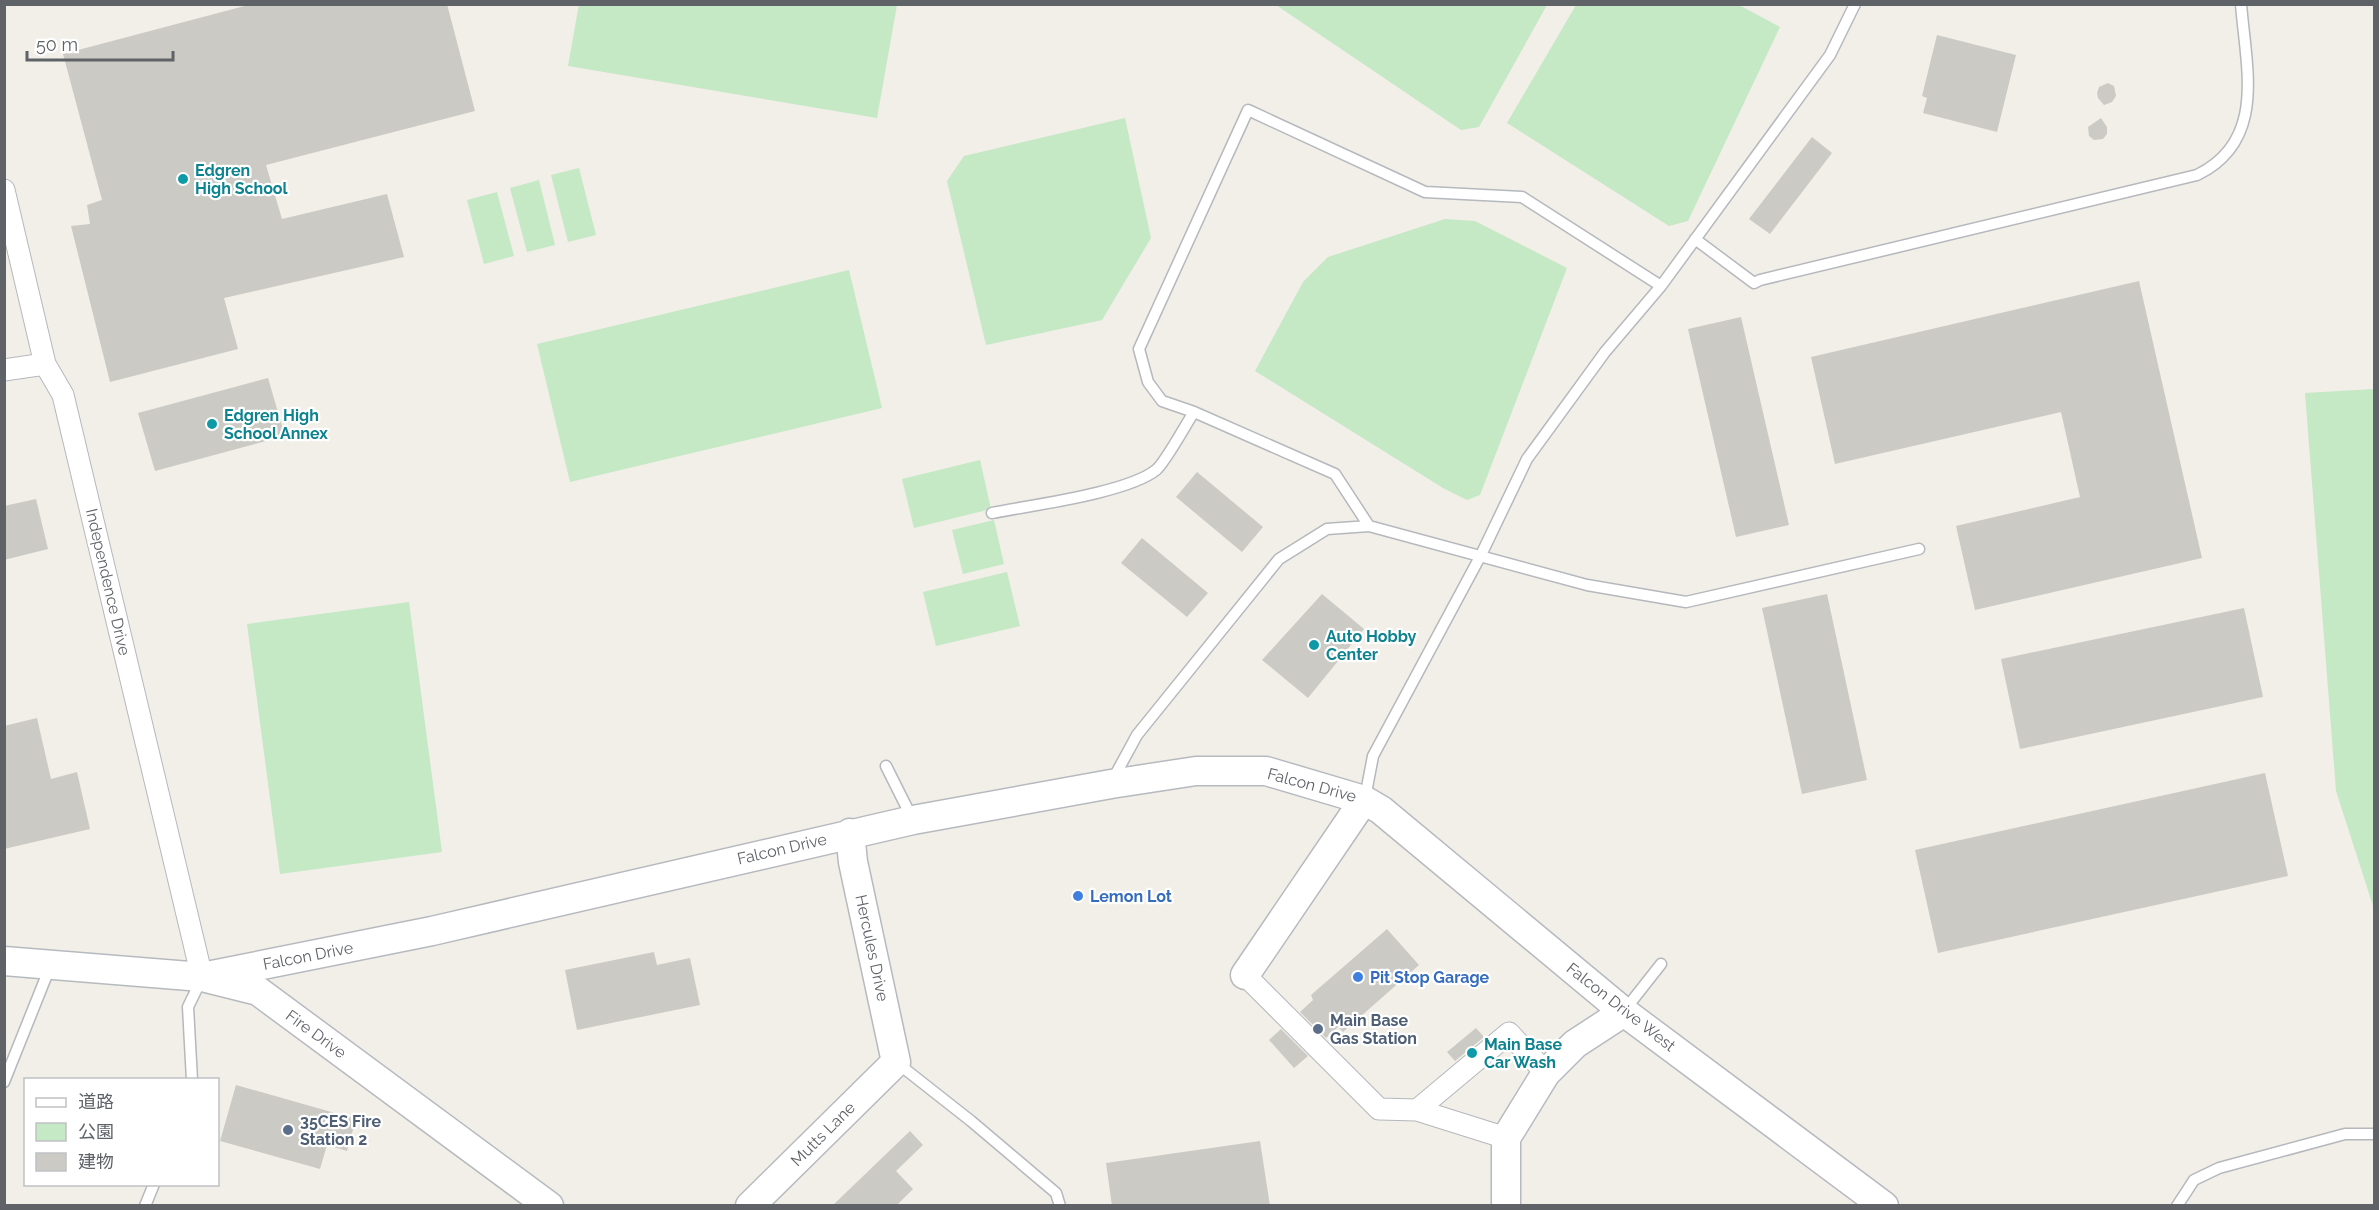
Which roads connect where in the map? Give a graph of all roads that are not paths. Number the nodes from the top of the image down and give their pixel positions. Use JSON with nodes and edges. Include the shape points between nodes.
{"nodes":[{"id":1,"x":1855,"y":4,"type":"edge"},
{"id":2,"x":2241,"y":4,"type":"edge"},
{"id":3,"x":4,"y":190,"type":"edge"},
{"id":4,"x":1695,"y":238,"type":"junction"},
{"id":5,"x":1661,"y":286,"type":"junction"},
{"id":6,"x":45,"y":364,"type":"junction"},
{"id":7,"x":4,"y":370,"type":"edge"},
{"id":8,"x":1194,"y":412,"type":"junction"},
{"id":9,"x":992,"y":513,"type":"dead end"},
{"id":10,"x":1370,"y":526,"type":"junction"},
{"id":11,"x":1919,"y":549,"type":"dead end"},
{"id":12,"x":1481,"y":555,"type":"junction"},
{"id":13,"x":886,"y":766,"type":"dead end"},
{"id":14,"x":1111,"y":784,"type":"junction"},
{"id":15,"x":1364,"y":800,"type":"junction"},
{"id":16,"x":913,"y":820,"type":"junction"},
{"id":17,"x":850,"y":833,"type":"junction"},
{"id":18,"x":4,"y":961,"type":"edge"},
{"id":19,"x":51,"y":964,"type":"junction"},
{"id":20,"x":1661,"y":964,"type":"dead end"},
{"id":21,"x":1245,"y":975,"type":"joint"},
{"id":22,"x":202,"y":977,"type":"junction"},
{"id":23,"x":1624,"y":1012,"type":"junction"},
{"id":24,"x":9,"y":1060,"type":"edge"},
{"id":25,"x":896,"y":1062,"type":"junction"},
{"id":26,"x":1546,"y":1072,"type":"junction"},
{"id":27,"x":192,"y":1078,"type":"edge"},
{"id":28,"x":4,"y":1082,"type":"edge"},
{"id":29,"x":1417,"y":1110,"type":"junction"},
{"id":30,"x":2374,"y":1134,"type":"edge"},
{"id":31,"x":1506,"y":1138,"type":"junction"},
{"id":32,"x":154,"y":1186,"type":"edge"},
{"id":33,"x":521,"y":1198,"type":"edge"},
{"id":34,"x":145,"y":1206,"type":"edge"},
{"id":35,"x":549,"y":1206,"type":"edge"},
{"id":36,"x":750,"y":1206,"type":"edge"},
{"id":37,"x":1060,"y":1206,"type":"edge"},
{"id":38,"x":1506,"y":1206,"type":"edge"},
{"id":39,"x":1884,"y":1206,"type":"edge"},
{"id":40,"x":2177,"y":1206,"type":"edge"}],
"edges":[{"from":1,"to":4,"type":"lane","via":[[1830,55]]},
{"from":2,"to":4,"type":"lane","via":[[2248,99],[2243,125],[2224,158],[2197,175],[1754,283]]},
{"from":3,"to":6,"type":"street","name":"Independence Drive"},
{"from":4,"to":5,"type":"lane"},
{"from":5,"to":8,"type":"lane","via":[[1522,197],[1425,192],[1248,110],[1140,349],[1148,382],[1162,401]]},
{"from":5,"to":12,"type":"lane","via":[[1605,352],[1527,459]]},
{"from":6,"to":7,"type":"street"},
{"from":6,"to":22,"type":"street","name":"Independence Drive","via":[[63,396]]},
{"from":8,"to":9,"type":"lane","via":[[1157,469],[1133,482]]},
{"from":8,"to":10,"type":"lane","via":[[1335,474]]},
{"from":10,"to":12,"type":"lane"},
{"from":10,"to":14,"type":"lane","via":[[1327,529],[1280,559],[1137,735]]},
{"from":11,"to":12,"type":"lane","via":[[1686,602],[1587,585]]},
{"from":12,"to":15,"type":"lane","via":[[1373,756]]},
{"from":13,"to":16,"type":"lane"},
{"from":14,"to":15,"type":"street","name":"Falcon Drive","via":[[1196,771],[1266,771]]},
{"from":14,"to":16,"type":"street","name":"Falcon Drive"},
{"from":15,"to":21,"type":"street"},
{"from":15,"to":23,"type":"street","name":"Falcon Drive West"},
{"from":16,"to":17,"type":"street","name":"Falcon Drive"},
{"from":17,"to":22,"type":"street","name":"Falcon Drive","via":[[432,931]]},
{"from":17,"to":25,"type":"street","name":"Hercules Drive"},
{"from":18,"to":19,"type":"street"},
{"from":19,"to":22,"type":"street"},
{"from":19,"to":24,"type":"lane"},
{"from":20,"to":23,"type":"lane"},
{"from":21,"to":29,"type":"street","via":[[1379,1109]]},
{"from":22,"to":27,"type":"lane","via":[[188,1007]]},
{"from":22,"to":33,"type":"street","name":"Fire Drive","via":[[258,991],[422,1110]]},
{"from":23,"to":26,"type":"street","via":[[1575,1044]]},
{"from":23,"to":39,"type":"street","name":"Falcon Drive West"},
{"from":24,"to":28,"type":"lane"},
{"from":25,"to":36,"type":"street","name":"Mutts Lane"},
{"from":25,"to":37,"type":"lane","via":[[1056,1194]]},
{"from":26,"to":29,"type":"street","via":[[1509,1033]]},
{"from":26,"to":31,"type":"street"},
{"from":29,"to":31,"type":"street"},
{"from":30,"to":40,"type":"lane","via":[[2345,1134],[2218,1168],[2194,1180]]},
{"from":31,"to":38,"type":"street"},
{"from":32,"to":34,"type":"lane"},
{"from":33,"to":35,"type":"street","name":"Fire Drive"}]}
